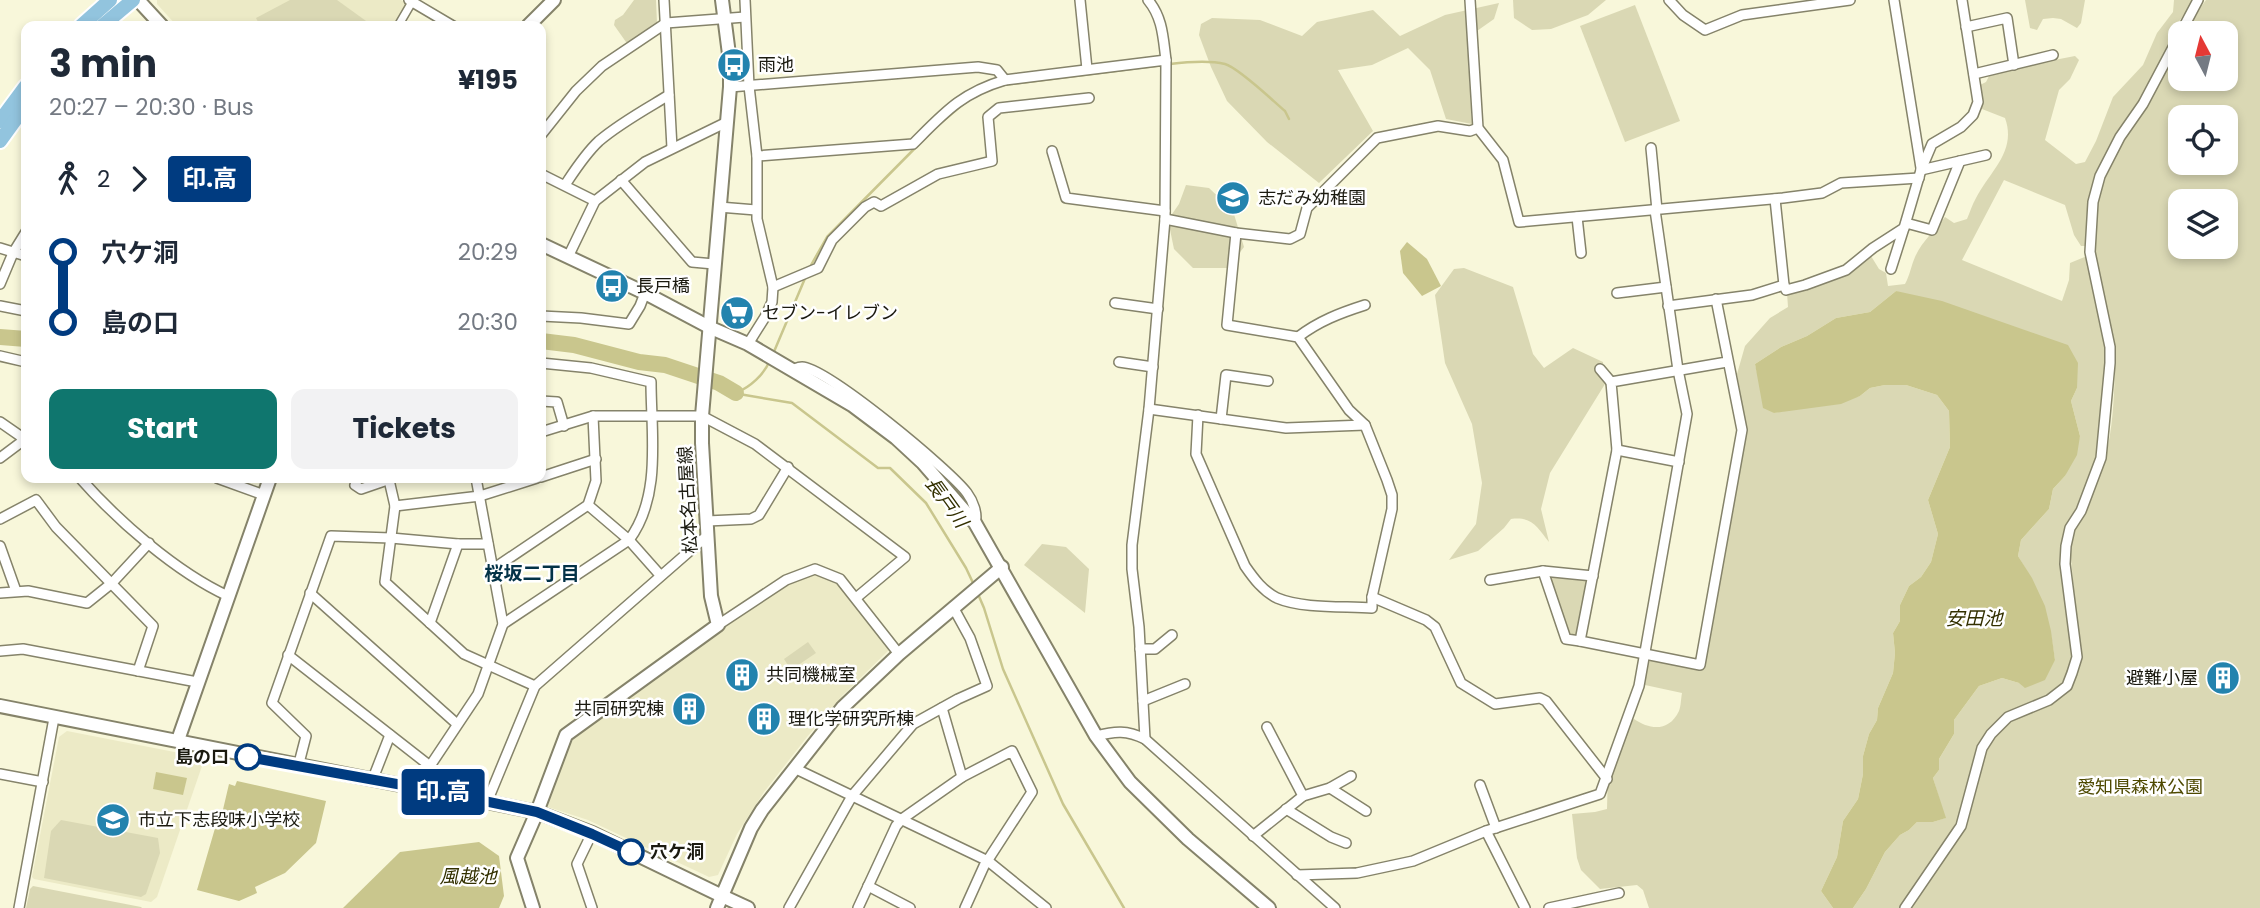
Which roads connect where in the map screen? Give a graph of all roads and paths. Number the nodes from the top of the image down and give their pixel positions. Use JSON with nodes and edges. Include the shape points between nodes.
{"nodes":[{"id":1,"x":110,"y":0,"type":"edge"},
{"id":2,"x":136,"y":0,"type":"edge"},
{"id":3,"x":554,"y":0,"type":"edge"},
{"id":4,"x":664,"y":0,"type":"edge"},
{"id":5,"x":722,"y":0,"type":"edge"},
{"id":6,"x":745,"y":0,"type":"edge"},
{"id":7,"x":1080,"y":0,"type":"edge"},
{"id":8,"x":1148,"y":0,"type":"edge"},
{"id":9,"x":1470,"y":0,"type":"edge"},
{"id":10,"x":1669,"y":0,"type":"edge"},
{"id":11,"x":1850,"y":0,"type":"edge"},
{"id":12,"x":1894,"y":0,"type":"edge"},
{"id":13,"x":1962,"y":0,"type":"edge"},
{"id":14,"x":2198,"y":0,"type":"edge"},
{"id":15,"x":414,"y":1,"type":"edge"},
{"id":16,"x":745,"y":17,"type":"junction"},
{"id":17,"x":725,"y":18,"type":"junction"},
{"id":18,"x":86,"y":21,"type":"edge"},
{"id":19,"x":109,"y":21,"type":"edge"},
{"id":20,"x":157,"y":21,"type":"edge"},
{"id":21,"x":401,"y":21,"type":"edge"},
{"id":22,"x":445,"y":21,"type":"edge"},
{"id":23,"x":533,"y":21,"type":"edge"},
{"id":24,"x":666,"y":23,"type":"junction"},
{"id":25,"x":1966,"y":27,"type":"junction"},
{"id":26,"x":2053,"y":55,"type":"dead end"},
{"id":27,"x":1166,"y":64,"type":"junction"},
{"id":28,"x":2014,"y":65,"type":"junction"},
{"id":29,"x":1087,"y":69,"type":"junction"},
{"id":30,"x":1974,"y":74,"type":"junction"},
{"id":31,"x":1005,"y":80,"type":"junction"},
{"id":32,"x":749,"y":86,"type":"junction"},
{"id":33,"x":730,"y":88,"type":"junction"},
{"id":34,"x":21,"y":93,"type":"edge"},
{"id":35,"x":669,"y":95,"type":"junction"},
{"id":36,"x":1089,"y":97,"type":"dead end"},
{"id":37,"x":21,"y":112,"type":"edge"},
{"id":38,"x":0,"y":121,"type":"edge"},
{"id":39,"x":727,"y":122,"type":"junction"},
{"id":40,"x":1478,"y":128,"type":"junction"},
{"id":41,"x":546,"y":129,"type":"edge"},
{"id":42,"x":0,"y":141,"type":"edge"},
{"id":43,"x":671,"y":148,"type":"junction"},
{"id":44,"x":1651,"y":148,"type":"dead end"},
{"id":45,"x":1052,"y":151,"type":"dead end"},
{"id":46,"x":1986,"y":155,"type":"dead end"},
{"id":47,"x":757,"y":156,"type":"junction"},
{"id":48,"x":1960,"y":161,"type":"junction"},
{"id":49,"x":1920,"y":174,"type":"junction"},
{"id":50,"x":546,"y":176,"type":"edge"},
{"id":51,"x":621,"y":180,"type":"junction"},
{"id":52,"x":565,"y":185,"type":"junction"},
{"id":53,"x":1775,"y":199,"type":"junction"},
{"id":54,"x":594,"y":201,"type":"junction"},
{"id":55,"x":719,"y":207,"type":"junction"},
{"id":56,"x":756,"y":210,"type":"junction"},
{"id":57,"x":1656,"y":210,"type":"junction"},
{"id":58,"x":1165,"y":215,"type":"junction"},
{"id":59,"x":1577,"y":217,"type":"junction"},
{"id":60,"x":1905,"y":225,"type":"junction"},
{"id":61,"x":1236,"y":233,"type":"junction"},
{"id":62,"x":21,"y":240,"type":"edge"},
{"id":63,"x":546,"y":246,"type":"edge"},
{"id":64,"x":0,"y":248,"type":"edge"},
{"id":65,"x":13,"y":253,"type":"junction"},
{"id":66,"x":1581,"y":253,"type":"dead end"},
{"id":67,"x":21,"y":255,"type":"edge"},
{"id":68,"x":568,"y":257,"type":"junction"},
{"id":69,"x":714,"y":264,"type":"junction"},
{"id":70,"x":1891,"y":270,"type":"dead end"},
{"id":71,"x":0,"y":284,"type":"edge"},
{"id":72,"x":1784,"y":285,"type":"junction"},
{"id":73,"x":773,"y":287,"type":"junction"},
{"id":74,"x":1666,"y":287,"type":"junction"},
{"id":75,"x":645,"y":293,"type":"junction"},
{"id":76,"x":1617,"y":293,"type":"dead end"},
{"id":77,"x":1716,"y":299,"type":"junction"},
{"id":78,"x":1115,"y":303,"type":"dead end"},
{"id":79,"x":0,"y":306,"type":"edge"},
{"id":80,"x":1365,"y":306,"type":"dead end"},
{"id":81,"x":1668,"y":306,"type":"junction"},
{"id":82,"x":1158,"y":309,"type":"junction"},
{"id":83,"x":21,"y":310,"type":"edge"},
{"id":84,"x":546,"y":316,"type":"edge"},
{"id":85,"x":711,"y":328,"type":"junction"},
{"id":86,"x":1298,"y":337,"type":"junction"},
{"id":87,"x":748,"y":344,"type":"junction"},
{"id":88,"x":0,"y":356,"type":"edge"},
{"id":89,"x":21,"y":361,"type":"edge"},
{"id":90,"x":1119,"y":362,"type":"dead end"},
{"id":91,"x":1727,"y":362,"type":"junction"},
{"id":92,"x":546,"y":364,"type":"edge"},
{"id":93,"x":1153,"y":367,"type":"junction"},
{"id":94,"x":1600,"y":369,"type":"dead end"},
{"id":95,"x":1678,"y":370,"type":"junction"},
{"id":96,"x":1268,"y":381,"type":"dead end"},
{"id":97,"x":1611,"y":382,"type":"junction"},
{"id":98,"x":546,"y":401,"type":"edge"},
{"id":99,"x":1149,"y":409,"type":"junction"},
{"id":100,"x":1198,"y":415,"type":"junction"},
{"id":101,"x":593,"y":416,"type":"junction"},
{"id":102,"x":651,"y":416,"type":"junction"},
{"id":103,"x":702,"y":416,"type":"junction"},
{"id":104,"x":1221,"y":419,"type":"junction"},
{"id":105,"x":0,"y":422,"type":"edge"},
{"id":106,"x":1365,"y":425,"type":"junction"},
{"id":107,"x":564,"y":426,"type":"junction"},
{"id":108,"x":546,"y":431,"type":"edge"},
{"id":109,"x":21,"y":435,"type":"edge"},
{"id":110,"x":21,"y":442,"type":"edge"},
{"id":111,"x":1618,"y":450,"type":"junction"},
{"id":112,"x":0,"y":458,"type":"edge"},
{"id":113,"x":596,"y":458,"type":"junction"},
{"id":114,"x":1679,"y":462,"type":"junction"},
{"id":115,"x":788,"y":467,"type":"junction"},
{"id":116,"x":546,"y":475,"type":"edge"},
{"id":117,"x":84,"y":483,"type":"edge"},
{"id":118,"x":231,"y":483,"type":"edge"},
{"id":119,"x":268,"y":483,"type":"edge"},
{"id":120,"x":356,"y":483,"type":"edge"},
{"id":121,"x":379,"y":483,"type":"edge"},
{"id":122,"x":392,"y":483,"type":"edge"},
{"id":123,"x":476,"y":483,"type":"edge"},
{"id":124,"x":520,"y":483,"type":"edge"},
{"id":125,"x":264,"y":495,"type":"junction"},
{"id":126,"x":480,"y":496,"type":"junction"},
{"id":127,"x":588,"y":505,"type":"junction"},
{"id":128,"x":395,"y":506,"type":"junction"},
{"id":129,"x":0,"y":519,"type":"edge"},
{"id":130,"x":708,"y":528,"type":"junction"},
{"id":131,"x":391,"y":538,"type":"junction"},
{"id":132,"x":629,"y":540,"type":"junction"},
{"id":133,"x":149,"y":544,"type":"junction"},
{"id":134,"x":458,"y":544,"type":"junction"},
{"id":135,"x":488,"y":544,"type":"junction"},
{"id":136,"x":0,"y":546,"type":"edge"},
{"id":137,"x":1002,"y":568,"type":"junction"},
{"id":138,"x":493,"y":569,"type":"junction"},
{"id":139,"x":1543,"y":571,"type":"junction"},
{"id":140,"x":660,"y":575,"type":"junction"},
{"id":141,"x":1593,"y":576,"type":"junction"},
{"id":142,"x":1490,"y":580,"type":"dead end"},
{"id":143,"x":112,"y":583,"type":"junction"},
{"id":144,"x":16,"y":591,"type":"junction"},
{"id":145,"x":0,"y":593,"type":"edge"},
{"id":146,"x":310,"y":593,"type":"junction"},
{"id":147,"x":228,"y":596,"type":"junction"},
{"id":148,"x":1372,"y":597,"type":"junction"},
{"id":149,"x":856,"y":598,"type":"junction"},
{"id":150,"x":953,"y":607,"type":"junction"},
{"id":151,"x":430,"y":623,"type":"junction"},
{"id":152,"x":503,"y":624,"type":"junction"},
{"id":153,"x":719,"y":625,"type":"junction"},
{"id":154,"x":1172,"y":635,"type":"dead end"},
{"id":155,"x":1580,"y":641,"type":"junction"},
{"id":156,"x":1140,"y":649,"type":"junction"},
{"id":157,"x":0,"y":651,"type":"edge"},
{"id":158,"x":899,"y":653,"type":"junction"},
{"id":159,"x":1646,"y":654,"type":"junction"},
{"id":160,"x":288,"y":655,"type":"junction"},
{"id":161,"x":488,"y":667,"type":"junction"},
{"id":162,"x":138,"y":671,"type":"junction"},
{"id":163,"x":197,"y":682,"type":"junction"},
{"id":164,"x":1185,"y":684,"type":"dead end"},
{"id":165,"x":535,"y":686,"type":"junction"},
{"id":166,"x":1143,"y":701,"type":"junction"},
{"id":167,"x":0,"y":706,"type":"edge"},
{"id":168,"x":942,"y":708,"type":"junction"},
{"id":169,"x":54,"y":718,"type":"junction"},
{"id":170,"x":457,"y":723,"type":"junction"},
{"id":171,"x":1267,"y":727,"type":"dead end"},
{"id":172,"x":390,"y":735,"type":"junction"},
{"id":173,"x":1096,"y":736,"type":"junction"},
{"id":174,"x":1145,"y":739,"type":"junction"},
{"id":175,"x":178,"y":740,"type":"junction"},
{"id":176,"x":298,"y":767,"type":"junction"},
{"id":177,"x":794,"y":768,"type":"junction"},
{"id":178,"x":0,"y":774,"type":"edge"},
{"id":179,"x":1351,"y":776,"type":"dead end"},
{"id":180,"x":962,"y":777,"type":"junction"},
{"id":181,"x":1607,"y":779,"type":"junction"},
{"id":182,"x":372,"y":781,"type":"junction"},
{"id":183,"x":43,"y":782,"type":"junction"},
{"id":184,"x":1480,"y":785,"type":"dead end"},
{"id":185,"x":1329,"y":788,"type":"junction"},
{"id":186,"x":852,"y":796,"type":"junction"},
{"id":187,"x":1303,"y":796,"type":"junction"},
{"id":188,"x":487,"y":802,"type":"junction"},
{"id":189,"x":1286,"y":809,"type":"junction"},
{"id":190,"x":1366,"y":811,"type":"dead end"},
{"id":191,"x":537,"y":812,"type":"junction"},
{"id":192,"x":902,"y":819,"type":"junction"},
{"id":193,"x":1491,"y":830,"type":"junction"},
{"id":194,"x":592,"y":834,"type":"junction"},
{"id":195,"x":1252,"y":836,"type":"junction"},
{"id":196,"x":1346,"y":842,"type":"dead end"},
{"id":197,"x":988,"y":861,"type":"junction"},
{"id":198,"x":1297,"y":875,"type":"junction"},
{"id":199,"x":868,"y":886,"type":"junction"},
{"id":200,"x":1619,"y":893,"type":"dead end"},
{"id":201,"x":719,"y":902,"type":"edge"},
{"id":202,"x":19,"y":908,"type":"edge"},
{"id":203,"x":533,"y":908,"type":"edge"},
{"id":204,"x":592,"y":908,"type":"edge"},
{"id":205,"x":748,"y":908,"type":"edge"},
{"id":206,"x":789,"y":908,"type":"edge"},
{"id":207,"x":858,"y":908,"type":"edge"},
{"id":208,"x":910,"y":908,"type":"edge"},
{"id":209,"x":965,"y":908,"type":"edge"},
{"id":210,"x":1046,"y":908,"type":"edge"},
{"id":211,"x":1269,"y":908,"type":"edge"},
{"id":212,"x":1335,"y":908,"type":"edge"},
{"id":213,"x":1525,"y":908,"type":"edge"},
{"id":214,"x":1549,"y":908,"type":"edge"},
{"id":215,"x":1905,"y":908,"type":"edge"}],
"edges":[{"from":1,"to":18,"type":"main road"},
{"from":2,"to":19,"type":"main road"},
{"from":2,"to":20,"type":"street"},
{"from":3,"to":23,"type":"street"},
{"from":4,"to":24,"type":"street"},
{"from":5,"to":17,"type":"street","name":"松本名古屋線"},
{"from":6,"to":16,"type":"street"},
{"from":7,"to":29,"type":"street"},
{"from":8,"to":27,"type":"street","via":[[1160,21]]},
{"from":9,"to":40,"type":"street"},
{"from":10,"to":11,"type":"street","via":[[1705,30],[1742,15]]},
{"from":12,"to":49,"type":"street"},
{"from":13,"to":25,"type":"street"},
{"from":14,"to":215,"type":"street","via":[[2143,104],[2120,137],[2100,176],[2093,202],[2090,252],[2110,363],[2101,458],[2066,546],[2077,657],[2072,673],[2067,686],[2049,700],[2008,717],[1991,734],[1982,748],[1961,826]]},
{"from":15,"to":21,"type":"street"},
{"from":15,"to":22,"type":"street"},
{"from":16,"to":17,"type":"street"},
{"from":16,"to":32,"type":"street"},
{"from":17,"to":24,"type":"street"},
{"from":17,"to":33,"type":"street","name":"松本名古屋線"},
{"from":24,"to":35,"type":"street"},
{"from":24,"to":41,"type":"street","via":[[602,66]]},
{"from":25,"to":28,"type":"street","via":[[2007,18]]},
{"from":25,"to":30,"type":"street"},
{"from":26,"to":28,"type":"street"},
{"from":27,"to":29,"type":"street"},
{"from":27,"to":58,"type":"street"},
{"from":28,"to":30,"type":"street"},
{"from":29,"to":31,"type":"street"},
{"from":30,"to":49,"type":"street","via":[[1978,102],[1973,115],[1932,144]]},
{"from":31,"to":32,"type":"street","via":[[997,70],[978,67]]},
{"from":31,"to":47,"type":"street","via":[[963,98],[913,144]]},
{"from":32,"to":33,"type":"street"},
{"from":32,"to":47,"type":"street"},
{"from":33,"to":39,"type":"street","name":"松本名古屋線"},
{"from":34,"to":38,"type":"main road"},
{"from":35,"to":43,"type":"street"},
{"from":35,"to":52,"type":"street","via":[[600,140]]},
{"from":36,"to":73,"type":"street","via":[[999,108],[988,117],[992,161],[938,174],[881,206],[874,202],[865,207],[832,240],[818,268]]},
{"from":37,"to":42,"type":"main road"},
{"from":39,"to":43,"type":"street"},
{"from":39,"to":55,"type":"street","name":"松本名古屋線"},
{"from":40,"to":59,"type":"street","via":[[1503,160],[1519,222]]},
{"from":40,"to":61,"type":"street","via":[[1470,131],[1438,125],[1377,138],[1307,208],[1296,238]]},
{"from":43,"to":51,"type":"street"},
{"from":44,"to":57,"type":"street"},
{"from":45,"to":58,"type":"street","via":[[1066,198]]},
{"from":46,"to":48,"type":"street"},
{"from":47,"to":56,"type":"street"},
{"from":48,"to":49,"type":"street"},
{"from":48,"to":60,"type":"street","via":[[1932,230]]},
{"from":49,"to":53,"type":"street","via":[[1841,183],[1822,193]]},
{"from":49,"to":60,"type":"street"},
{"from":50,"to":52,"type":"street"},
{"from":51,"to":54,"type":"street"},
{"from":51,"to":69,"type":"street","via":[[692,262]]},
{"from":52,"to":54,"type":"street"},
{"from":53,"to":57,"type":"street"},
{"from":53,"to":72,"type":"street"},
{"from":54,"to":68,"type":"street"},
{"from":55,"to":56,"type":"street"},
{"from":55,"to":69,"type":"street","name":"松本名古屋線"},
{"from":56,"to":73,"type":"street"},
{"from":57,"to":59,"type":"street"},
{"from":57,"to":74,"type":"street"},
{"from":58,"to":61,"type":"street"},
{"from":58,"to":82,"type":"street"},
{"from":59,"to":66,"type":"street"},
{"from":60,"to":70,"type":"street"},
{"from":60,"to":72,"type":"street","via":[[1846,270],[1786,290]]},
{"from":61,"to":86,"type":"street","via":[[1227,325]]},
{"from":62,"to":65,"type":"street"},
{"from":63,"to":68,"type":"street"},
{"from":64,"to":65,"type":"street"},
{"from":65,"to":67,"type":"street"},
{"from":65,"to":71,"type":"street"},
{"from":68,"to":75,"type":"street"},
{"from":69,"to":85,"type":"street","name":"松本名古屋線"},
{"from":72,"to":77,"type":"street"},
{"from":73,"to":87,"type":"street","via":[[772,302]]},
{"from":74,"to":76,"type":"street"},
{"from":74,"to":81,"type":"street"},
{"from":75,"to":84,"type":"street","via":[[629,324]]},
{"from":75,"to":85,"type":"street"},
{"from":77,"to":81,"type":"street"},
{"from":77,"to":91,"type":"street"},
{"from":78,"to":82,"type":"street"},
{"from":79,"to":83,"type":"street"},
{"from":80,"to":86,"type":"street","via":[[1336,314]]},
{"from":81,"to":95,"type":"street"},
{"from":82,"to":93,"type":"street"},
{"from":85,"to":87,"type":"street"},
{"from":85,"to":103,"type":"street","name":"松本名古屋線"},
{"from":86,"to":106,"type":"street","via":[[1349,410]]},
{"from":87,"to":137,"type":"street","via":[[852,405],[896,438],[975,523]]},
{"from":88,"to":89,"type":"street"},
{"from":90,"to":93,"type":"street"},
{"from":91,"to":95,"type":"street"},
{"from":91,"to":159,"type":"street","via":[[1742,430],[1700,665]]},
{"from":92,"to":102,"type":"street","via":[[651,382]]},
{"from":93,"to":99,"type":"street"},
{"from":94,"to":97,"type":"street"},
{"from":95,"to":97,"type":"street"},
{"from":95,"to":114,"type":"street","via":[[1687,414]]},
{"from":96,"to":104,"type":"street","via":[[1226,375]]},
{"from":97,"to":111,"type":"street"},
{"from":98,"to":107,"type":"street","via":[[557,402]]},
{"from":99,"to":100,"type":"street"},
{"from":99,"to":156,"type":"street","via":[[1132,545]]},
{"from":100,"to":104,"type":"street"},
{"from":100,"to":148,"type":"street","via":[[1196,454],[1245,566],[1259,584],[1278,598],[1298,603],[1372,608]]},
{"from":101,"to":102,"type":"street"},
{"from":101,"to":107,"type":"street"},
{"from":101,"to":113,"type":"street"},
{"from":102,"to":103,"type":"street"},
{"from":102,"to":132,"type":"street","via":[[652,476],[641,524]]},
{"from":103,"to":115,"type":"street"},
{"from":103,"to":130,"type":"street","name":"松本名古屋線"},
{"from":104,"to":106,"type":"street","via":[[1286,428]]},
{"from":105,"to":109,"type":"street"},
{"from":106,"to":148,"type":"street","via":[[1392,495]]},
{"from":107,"to":108,"type":"street"},
{"from":110,"to":112,"type":"street"},
{"from":111,"to":114,"type":"street"},
{"from":111,"to":141,"type":"street"},
{"from":113,"to":116,"type":"street"},
{"from":113,"to":127,"type":"street","via":[[596,481]]},
{"from":114,"to":159,"type":"street"},
{"from":115,"to":130,"type":"street","via":[[759,515]]},
{"from":115,"to":149,"type":"street","via":[[905,557]]},
{"from":117,"to":133,"type":"street"},
{"from":118,"to":125,"type":"street"},
{"from":119,"to":125,"type":"street"},
{"from":120,"to":121,"type":"street","via":[[361,489]]},
{"from":122,"to":128,"type":"street"},
{"from":123,"to":126,"type":"street"},
{"from":124,"to":126,"type":"street"},
{"from":125,"to":147,"type":"street"},
{"from":126,"to":128,"type":"street"},
{"from":126,"to":135,"type":"street"},
{"from":127,"to":132,"type":"street"},
{"from":127,"to":138,"type":"street"},
{"from":128,"to":131,"type":"street"},
{"from":129,"to":143,"type":"street","via":[[36,500]]},
{"from":130,"to":140,"type":"street"},
{"from":130,"to":153,"type":"street","name":"松本名古屋線","via":[[711,596]]},
{"from":131,"to":134,"type":"street"},
{"from":131,"to":146,"type":"street","via":[[331,536]]},
{"from":131,"to":151,"type":"street","via":[[385,582]]},
{"from":132,"to":140,"type":"street"},
{"from":132,"to":152,"type":"street"},
{"from":133,"to":143,"type":"street"},
{"from":133,"to":147,"type":"street","via":[[204,585]]},
{"from":134,"to":135,"type":"street"},
{"from":134,"to":151,"type":"street"},
{"from":135,"to":138,"type":"street"},
{"from":136,"to":144,"type":"street"},
{"from":137,"to":150,"type":"street"},
{"from":137,"to":173,"type":"street"},
{"from":138,"to":152,"type":"street"},
{"from":139,"to":141,"type":"street"},
{"from":139,"to":142,"type":"street"},
{"from":139,"to":155,"type":"street","via":[[1566,639]]},
{"from":140,"to":165,"type":"street"},
{"from":141,"to":155,"type":"street"},
{"from":143,"to":144,"type":"street","via":[[87,603]]},
{"from":143,"to":162,"type":"street","via":[[153,625]]},
{"from":144,"to":145,"type":"street"},
{"from":146,"to":160,"type":"street"},
{"from":146,"to":170,"type":"street"},
{"from":147,"to":163,"type":"street"},
{"from":148,"to":181,"type":"street","via":[[1435,626],[1461,683],[1495,704],[1546,701]]},
{"from":149,"to":153,"type":"street","via":[[840,579],[815,569],[786,580]]},
{"from":149,"to":158,"type":"street"},
{"from":150,"to":158,"type":"street"},
{"from":150,"to":168,"type":"street","via":[[987,686]]},
{"from":151,"to":161,"type":"street","via":[[464,654]]},
{"from":152,"to":161,"type":"street"},
{"from":153,"to":191,"type":"street","via":[[566,735]]},
{"from":154,"to":156,"type":"street","via":[[1155,649]]},
{"from":155,"to":159,"type":"street"},
{"from":156,"to":166,"type":"street"},
{"from":157,"to":162,"type":"street","via":[[23,649]]},
{"from":158,"to":177,"type":"street","via":[[843,707]]},
{"from":159,"to":181,"type":"street"},
{"from":160,"to":172,"type":"street"},
{"from":160,"to":176,"type":"street","via":[[272,704],[306,736]]},
{"from":161,"to":165,"type":"street"},
{"from":161,"to":170,"type":"street","via":[[478,694]]},
{"from":162,"to":163,"type":"street"},
{"from":163,"to":175,"type":"street"},
{"from":164,"to":166,"type":"street"},
{"from":165,"to":188,"type":"street"},
{"from":166,"to":174,"type":"street"},
{"from":167,"to":169,"type":"street"},
{"from":168,"to":180,"type":"street"},
{"from":168,"to":186,"type":"street","via":[[913,724]]},
{"from":169,"to":175,"type":"street"},
{"from":169,"to":183,"type":"street"},
{"from":170,"to":172,"type":"street","via":[[430,766]]},
{"from":171,"to":187,"type":"street"},
{"from":172,"to":182,"type":"street"},
{"from":173,"to":174,"type":"street","via":[[1132,732]]},
{"from":173,"to":211,"type":"street","via":[[1134,787]]},
{"from":174,"to":195,"type":"street"},
{"from":175,"to":176,"type":"street"},
{"from":176,"to":182,"type":"street"},
{"from":177,"to":186,"type":"street"},
{"from":177,"to":201,"type":"street","via":[[751,828]]},
{"from":178,"to":183,"type":"street"},
{"from":179,"to":185,"type":"street"},
{"from":180,"to":192,"type":"street"},
{"from":180,"to":197,"type":"street","via":[[1012,751],[1032,789]]},
{"from":181,"to":193,"type":"street","via":[[1600,794]]},
{"from":182,"to":188,"type":"street"},
{"from":183,"to":202,"type":"street"},
{"from":184,"to":193,"type":"street"},
{"from":185,"to":187,"type":"street"},
{"from":185,"to":190,"type":"street"},
{"from":186,"to":192,"type":"street"},
{"from":186,"to":206,"type":"street"},
{"from":187,"to":189,"type":"street"},
{"from":188,"to":191,"type":"street"},
{"from":189,"to":195,"type":"street"},
{"from":189,"to":196,"type":"street"},
{"from":191,"to":194,"type":"street"},
{"from":191,"to":203,"type":"street","via":[[517,858]]},
{"from":192,"to":197,"type":"street"},
{"from":192,"to":199,"type":"street"},
{"from":193,"to":198,"type":"street","via":[[1413,861],[1357,873]]},
{"from":193,"to":213,"type":"street"},
{"from":194,"to":201,"type":"street"},
{"from":194,"to":204,"type":"street","via":[[577,864]]},
{"from":195,"to":198,"type":"street"},
{"from":197,"to":209,"type":"street"},
{"from":197,"to":210,"type":"street"},
{"from":198,"to":212,"type":"street"},
{"from":199,"to":207,"type":"street"},
{"from":199,"to":208,"type":"street"},
{"from":200,"to":214,"type":"street"},
{"from":201,"to":205,"type":"street"}]}
